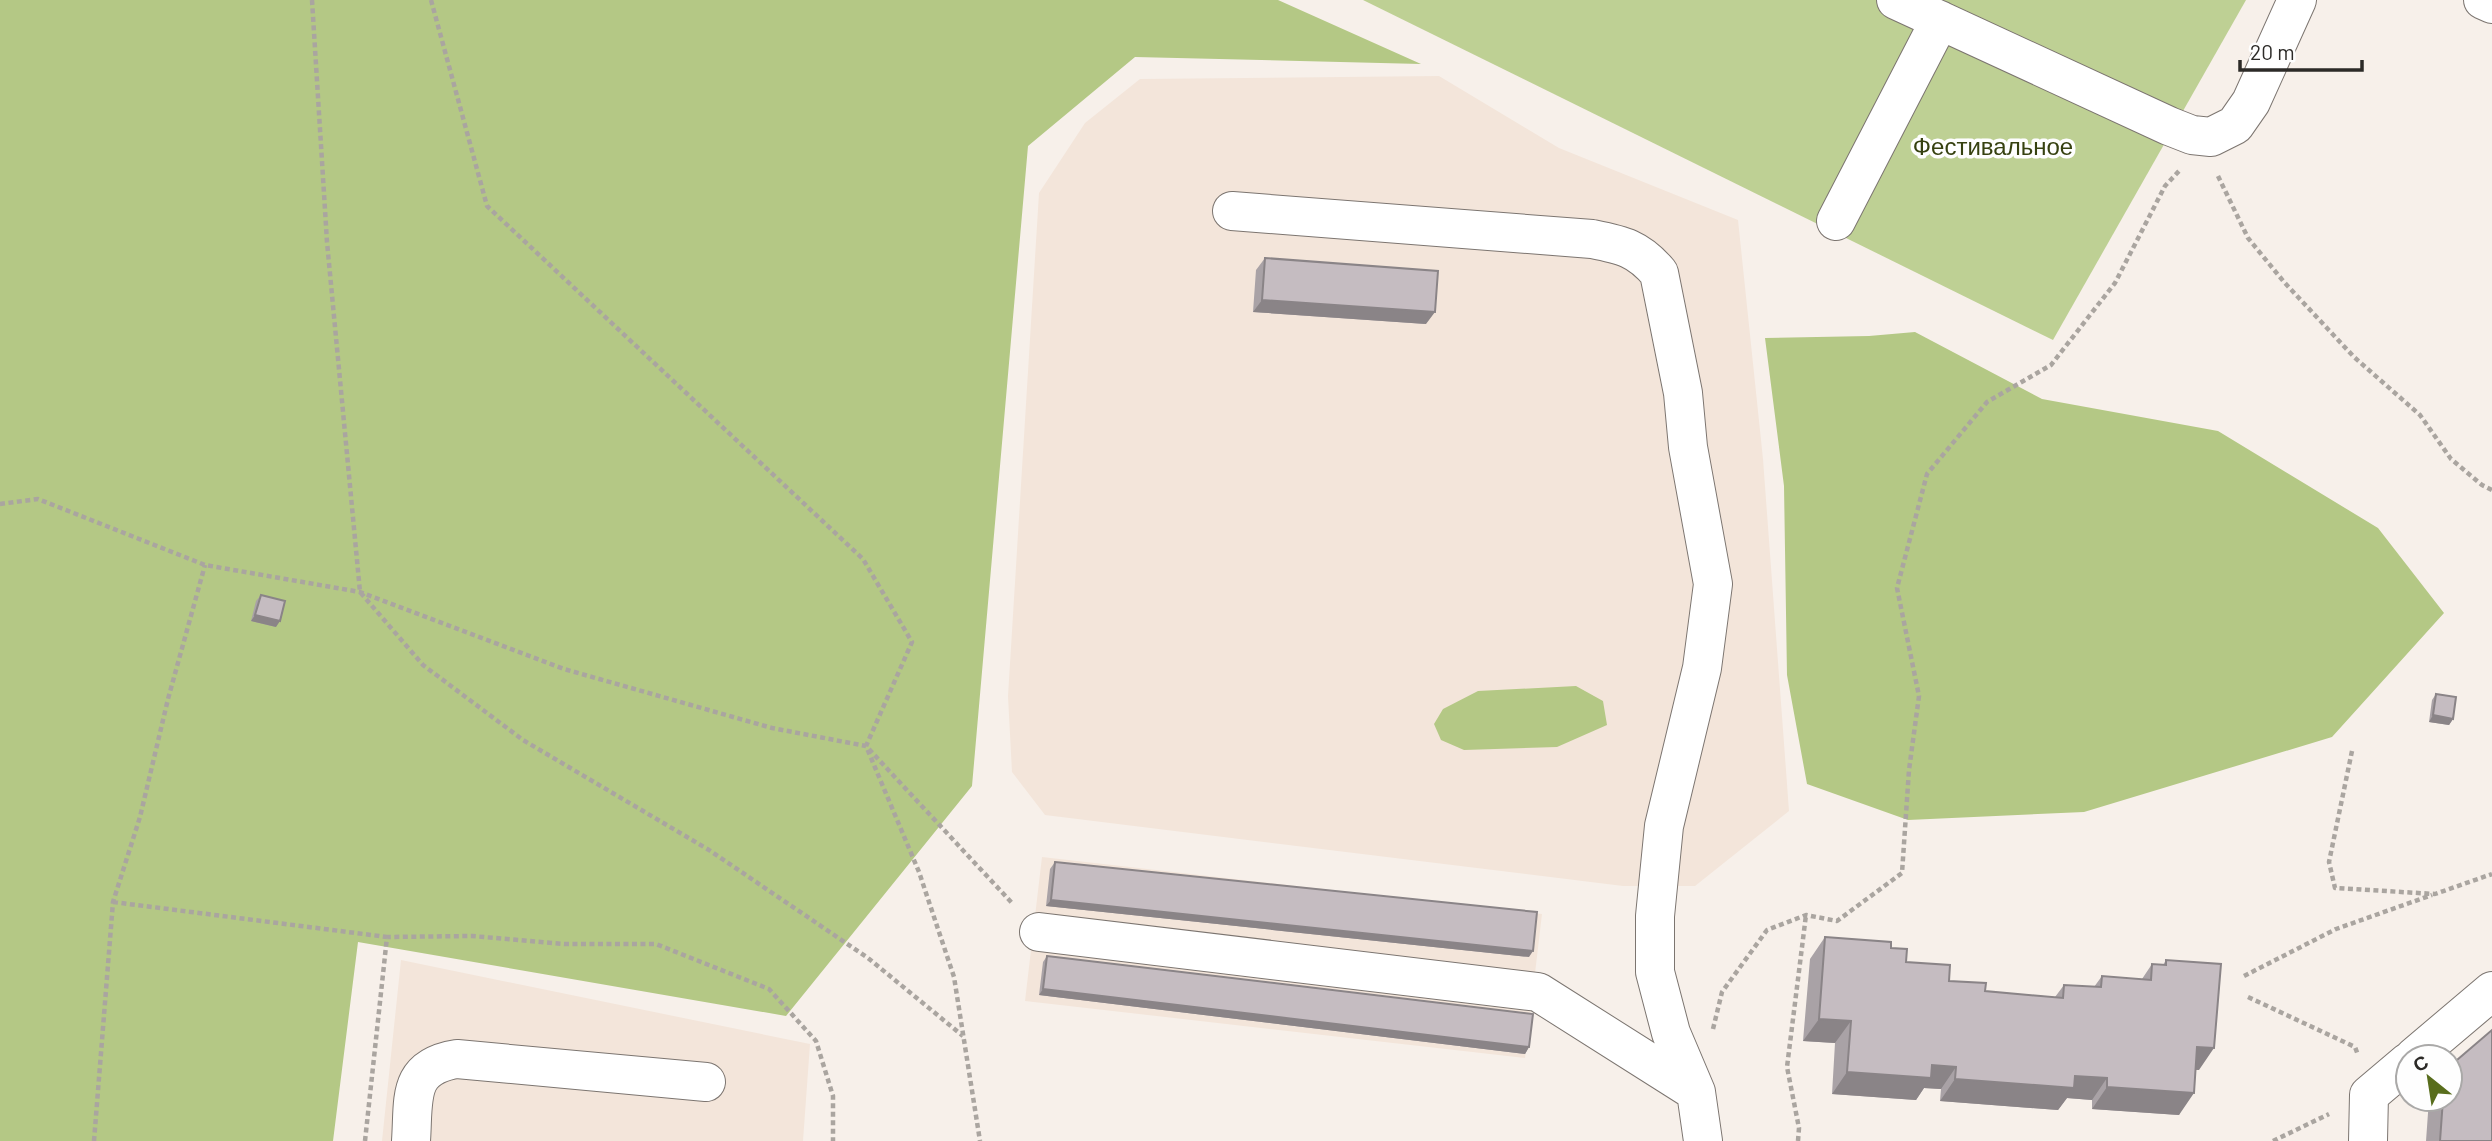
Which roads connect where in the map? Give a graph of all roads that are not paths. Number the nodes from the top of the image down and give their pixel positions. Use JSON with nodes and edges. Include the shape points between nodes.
{"nodes":[{"id":1,"x":1896,"y":0,"type":"edge"},
{"id":2,"x":2297,"y":0,"type":"edge"},
{"id":3,"x":2483,"y":0,"type":"edge"},
{"id":4,"x":2492,"y":4,"type":"edge"},
{"id":5,"x":1940,"y":20,"type":"junction"},
{"id":6,"x":1232,"y":211,"type":"dead end"},
{"id":7,"x":1836,"y":221,"type":"dead end"},
{"id":8,"x":1039,"y":932,"type":"road end"},
{"id":9,"x":2492,"y":991,"type":"edge"},
{"id":10,"x":2431,"y":1043,"type":"edge"},
{"id":11,"x":2394,"y":1074,"type":"edge"},
{"id":12,"x":706,"y":1082,"type":"dead end"},
{"id":13,"x":1696,"y":1092,"type":"junction"},
{"id":14,"x":411,"y":1141,"type":"edge"},
{"id":15,"x":1703,"y":1141,"type":"edge"},
{"id":16,"x":2368,"y":1141,"type":"edge"}],
"edges":[{"from":1,"to":5,"type":"street"},
{"from":2,"to":5,"type":"street","via":[[2251,102],[2235,125],[2211,137],[2169,126]]},
{"from":3,"to":4,"type":"street"},
{"from":5,"to":7,"type":"street"},
{"from":6,"to":13,"type":"street","via":[[1592,239],[1625,246],[1646,257],[1659,273],[1713,584],[1702,668],[1664,826],[1655,916],[1655,972],[1671,1033]]},
{"from":8,"to":13,"type":"street","via":[[1538,992]]},
{"from":9,"to":10,"type":"street"},
{"from":11,"to":16,"type":"street","via":[[2369,1095]]},
{"from":12,"to":14,"type":"street","via":[[457,1059],[440,1062],[416,1083]]},
{"from":13,"to":15,"type":"street"}]}
